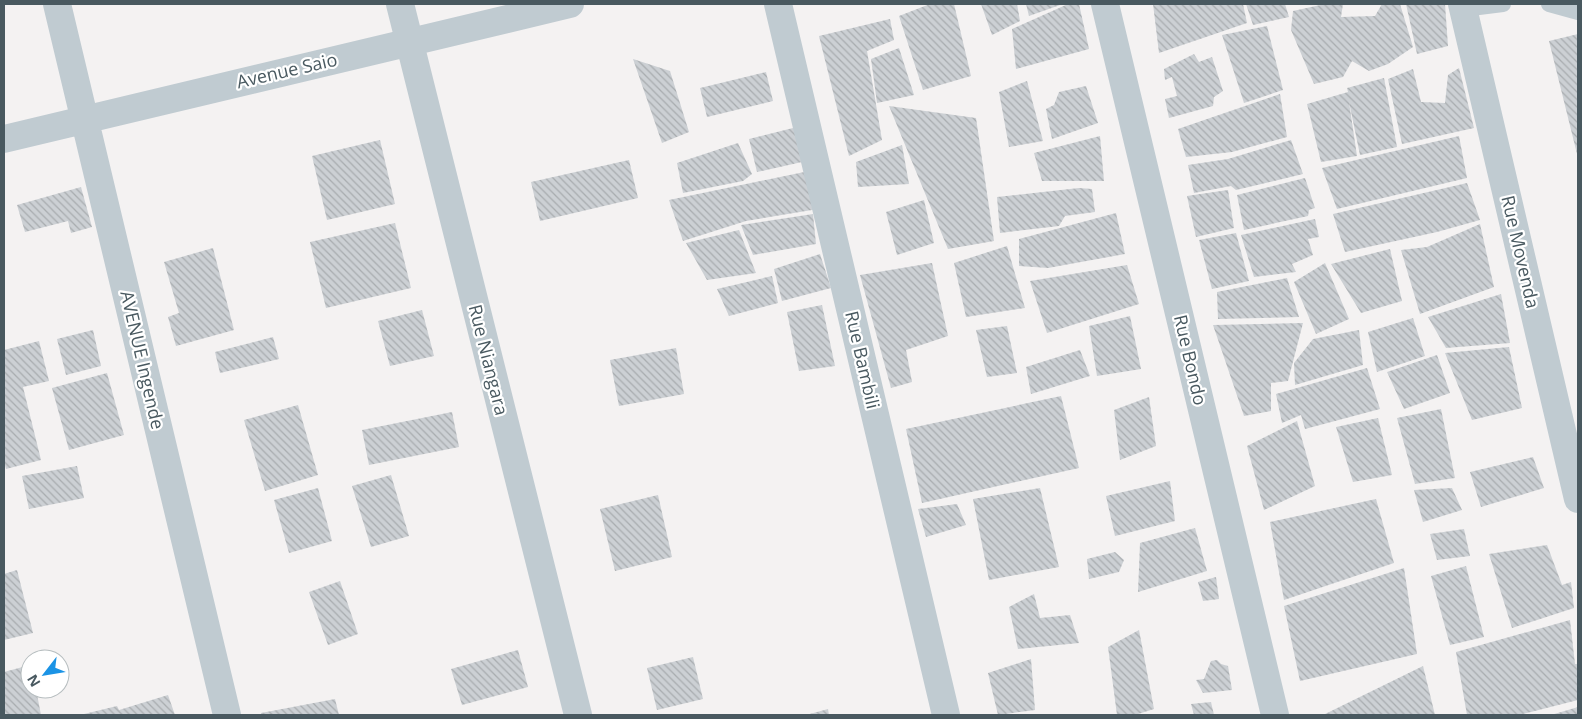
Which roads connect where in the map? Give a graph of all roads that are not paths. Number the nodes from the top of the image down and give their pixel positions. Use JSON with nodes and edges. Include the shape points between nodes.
{"nodes":[{"id":1,"x":57,"y":4,"type":"edge"},
{"id":2,"x":400,"y":4,"type":"edge"},
{"id":3,"x":570,"y":4,"type":"edge"},
{"id":4,"x":778,"y":4,"type":"edge"},
{"id":5,"x":1105,"y":4,"type":"edge"},
{"id":6,"x":1503,"y":4,"type":"edge"},
{"id":7,"x":1548,"y":4,"type":"edge"},
{"id":8,"x":1462,"y":6,"type":"edge"},
{"id":9,"x":1578,"y":12,"type":"edge"},
{"id":10,"x":408,"y":42,"type":"junction"},
{"id":11,"x":85,"y":120,"type":"junction"},
{"id":12,"x":4,"y":139,"type":"edge"},
{"id":13,"x":1578,"y":500,"type":"edge"},
{"id":14,"x":227,"y":715,"type":"edge"},
{"id":15,"x":578,"y":715,"type":"edge"},
{"id":16,"x":946,"y":715,"type":"edge"},
{"id":17,"x":1275,"y":715,"type":"edge"}],
"edges":[{"from":1,"to":11,"type":"street","name":"AVENUE Ingende"},
{"from":2,"to":10,"type":"street","name":"Rue Niangara"},
{"from":3,"to":10,"type":"street","name":"Avenue Saio"},
{"from":4,"to":16,"type":"street","name":"Rue Bambili"},
{"from":5,"to":17,"type":"street","name":"Rue Bondo"},
{"from":6,"to":8,"type":"lane"},
{"from":7,"to":9,"type":"lane"},
{"from":8,"to":13,"type":"street","name":"Rue Movenda"},
{"from":10,"to":11,"type":"street","name":"Avenue Saio"},
{"from":10,"to":15,"type":"street","name":"Rue Niangara"},
{"from":11,"to":12,"type":"street","name":"Avenue Saio"},
{"from":11,"to":14,"type":"street","name":"AVENUE Ingende"}]}
